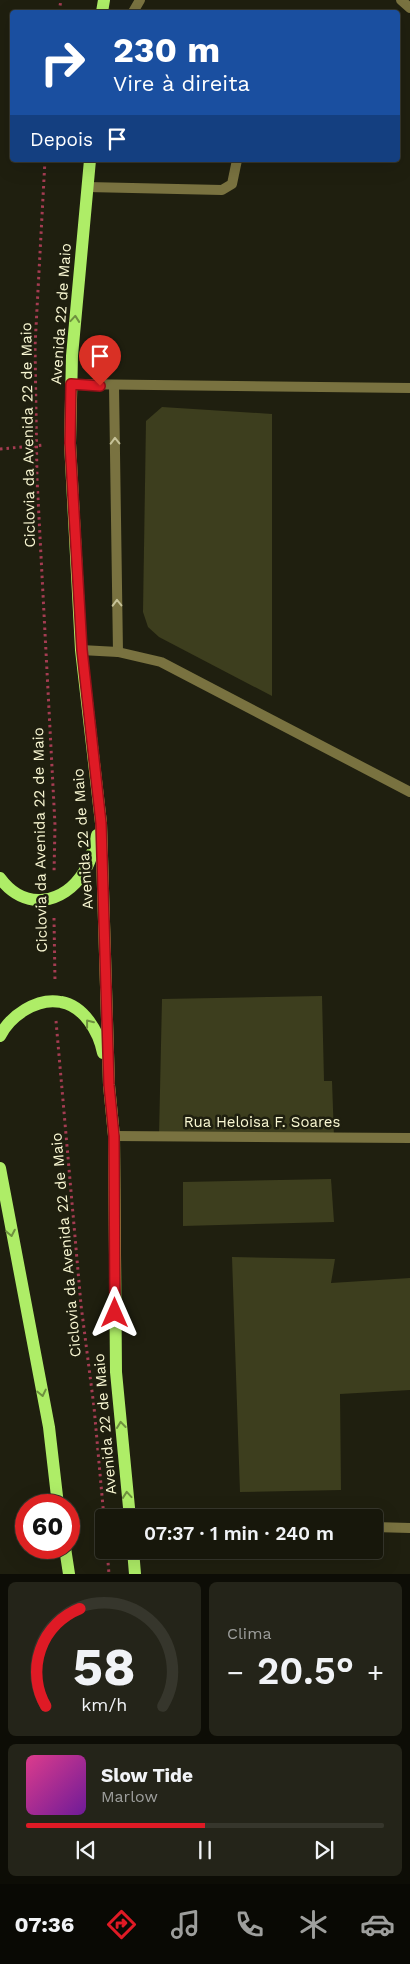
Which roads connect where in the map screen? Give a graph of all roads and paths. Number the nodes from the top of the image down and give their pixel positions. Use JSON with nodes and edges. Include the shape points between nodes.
{"nodes":[{"id":1,"x":401,"y":0,"type":"edge"},
{"id":2,"x":410,"y":8,"type":"edge"},
{"id":3,"x":45,"y":162,"type":"edge"},
{"id":4,"x":90,"y":162,"type":"edge"},
{"id":5,"x":237,"y":162,"type":"edge"},
{"id":6,"x":88,"y":187,"type":"junction"},
{"id":7,"x":71,"y":384,"type":"junction"},
{"id":8,"x":114,"y":386,"type":"junction"},
{"id":9,"x":410,"y":388,"type":"edge"},
{"id":10,"x":45,"y":445,"type":"dead end"},
{"id":11,"x":36,"y":446,"type":"junction"},
{"id":12,"x":0,"y":448,"type":"edge"},
{"id":13,"x":82,"y":650,"type":"junction"},
{"id":14,"x":118,"y":652,"type":"junction"},
{"id":15,"x":410,"y":792,"type":"edge"},
{"id":16,"x":101,"y":823,"type":"junction"},
{"id":17,"x":0,"y":878,"type":"edge"},
{"id":18,"x":54,"y":898,"type":"junction"},
{"id":19,"x":55,"y":1002,"type":"junction"},
{"id":20,"x":0,"y":1036,"type":"edge"},
{"id":21,"x":109,"y":1085,"type":"junction"},
{"id":22,"x":114,"y":1136,"type":"junction"},
{"id":23,"x":410,"y":1138,"type":"edge"},
{"id":24,"x":0,"y":1168,"type":"edge"},
{"id":25,"x":57,"y":1494,"type":"edge"},
{"id":26,"x":103,"y":1509,"type":"edge"},
{"id":27,"x":129,"y":1509,"type":"edge"},
{"id":28,"x":383,"y":1527,"type":"edge"},
{"id":29,"x":410,"y":1528,"type":"edge"},
{"id":30,"x":66,"y":1559,"type":"edge"},
{"id":31,"x":108,"y":1559,"type":"edge"},
{"id":32,"x":134,"y":1559,"type":"edge"},
{"id":33,"x":67,"y":1572,"type":"edge"},
{"id":34,"x":109,"y":1574,"type":"edge"},
{"id":35,"x":135,"y":1574,"type":"edge"}],
"edges":[{"from":1,"to":2,"type":"street"},
{"from":3,"to":11,"type":"path","name":"Ciclovia da Avenida 22 de Maio","via":[[35,346]]},
{"from":4,"to":6,"type":"main road","name":"Avenida 22 de Maio"},
{"from":5,"to":6,"type":"street","via":[[232,184],[222,190]]},
{"from":7,"to":6,"type":"main road","name":"Avenida 22 de Maio","one_way":true},
{"from":7,"to":8,"type":"street"},
{"from":7,"to":13,"type":"main road","name":"Avenida 22 de Maio","via":[[70,443]]},
{"from":8,"to":9,"type":"street"},
{"from":14,"to":8,"type":"street","one_way":true},
{"from":10,"to":11,"type":"path"},
{"from":11,"to":12,"type":"path"},
{"from":11,"to":18,"type":"path","name":"Ciclovia da Avenida 22 de Maio","via":[[54,825]]},
{"from":13,"to":14,"type":"street"},
{"from":13,"to":16,"type":"main road","name":"Avenida 22 de Maio"},
{"from":14,"to":15,"type":"street","via":[[161,662]]},
{"from":16,"to":18,"type":"main road","via":[[84,872],[72,888]]},
{"from":16,"to":21,"type":"main road","name":"Avenida 22 de Maio"},
{"from":17,"to":18,"type":"main road","via":[[12,891],[34,901]]},
{"from":18,"to":19,"type":"path","name":"Ciclovia da Avenida 22 de Maio"},
{"from":19,"to":20,"type":"main road","via":[[28,1008],[13,1018]]},
{"from":21,"to":19,"type":"main road","one_way":true,"via":[[100,1040],[91,1023],[76,1009]]},
{"from":19,"to":26,"type":"path","name":"Ciclovia da Avenida 22 de Maio","via":[[81,1305]]},
{"from":21,"to":22,"type":"main road","name":"Avenida 22 de Maio"},
{"from":22,"to":23,"type":"street","name":"Rua Heloisa F. Soares"},
{"from":27,"to":22,"type":"main road","name":"Avenida 22 de Maio","one_way":true,"via":[[116,1372]]},
{"from":24,"to":25,"type":"main road","one_way":true,"via":[[49,1427]]},
{"from":28,"to":29,"type":"street"},
{"from":30,"to":33,"type":"main road"},
{"from":31,"to":34,"type":"path"},
{"from":32,"to":35,"type":"main road"}]}
